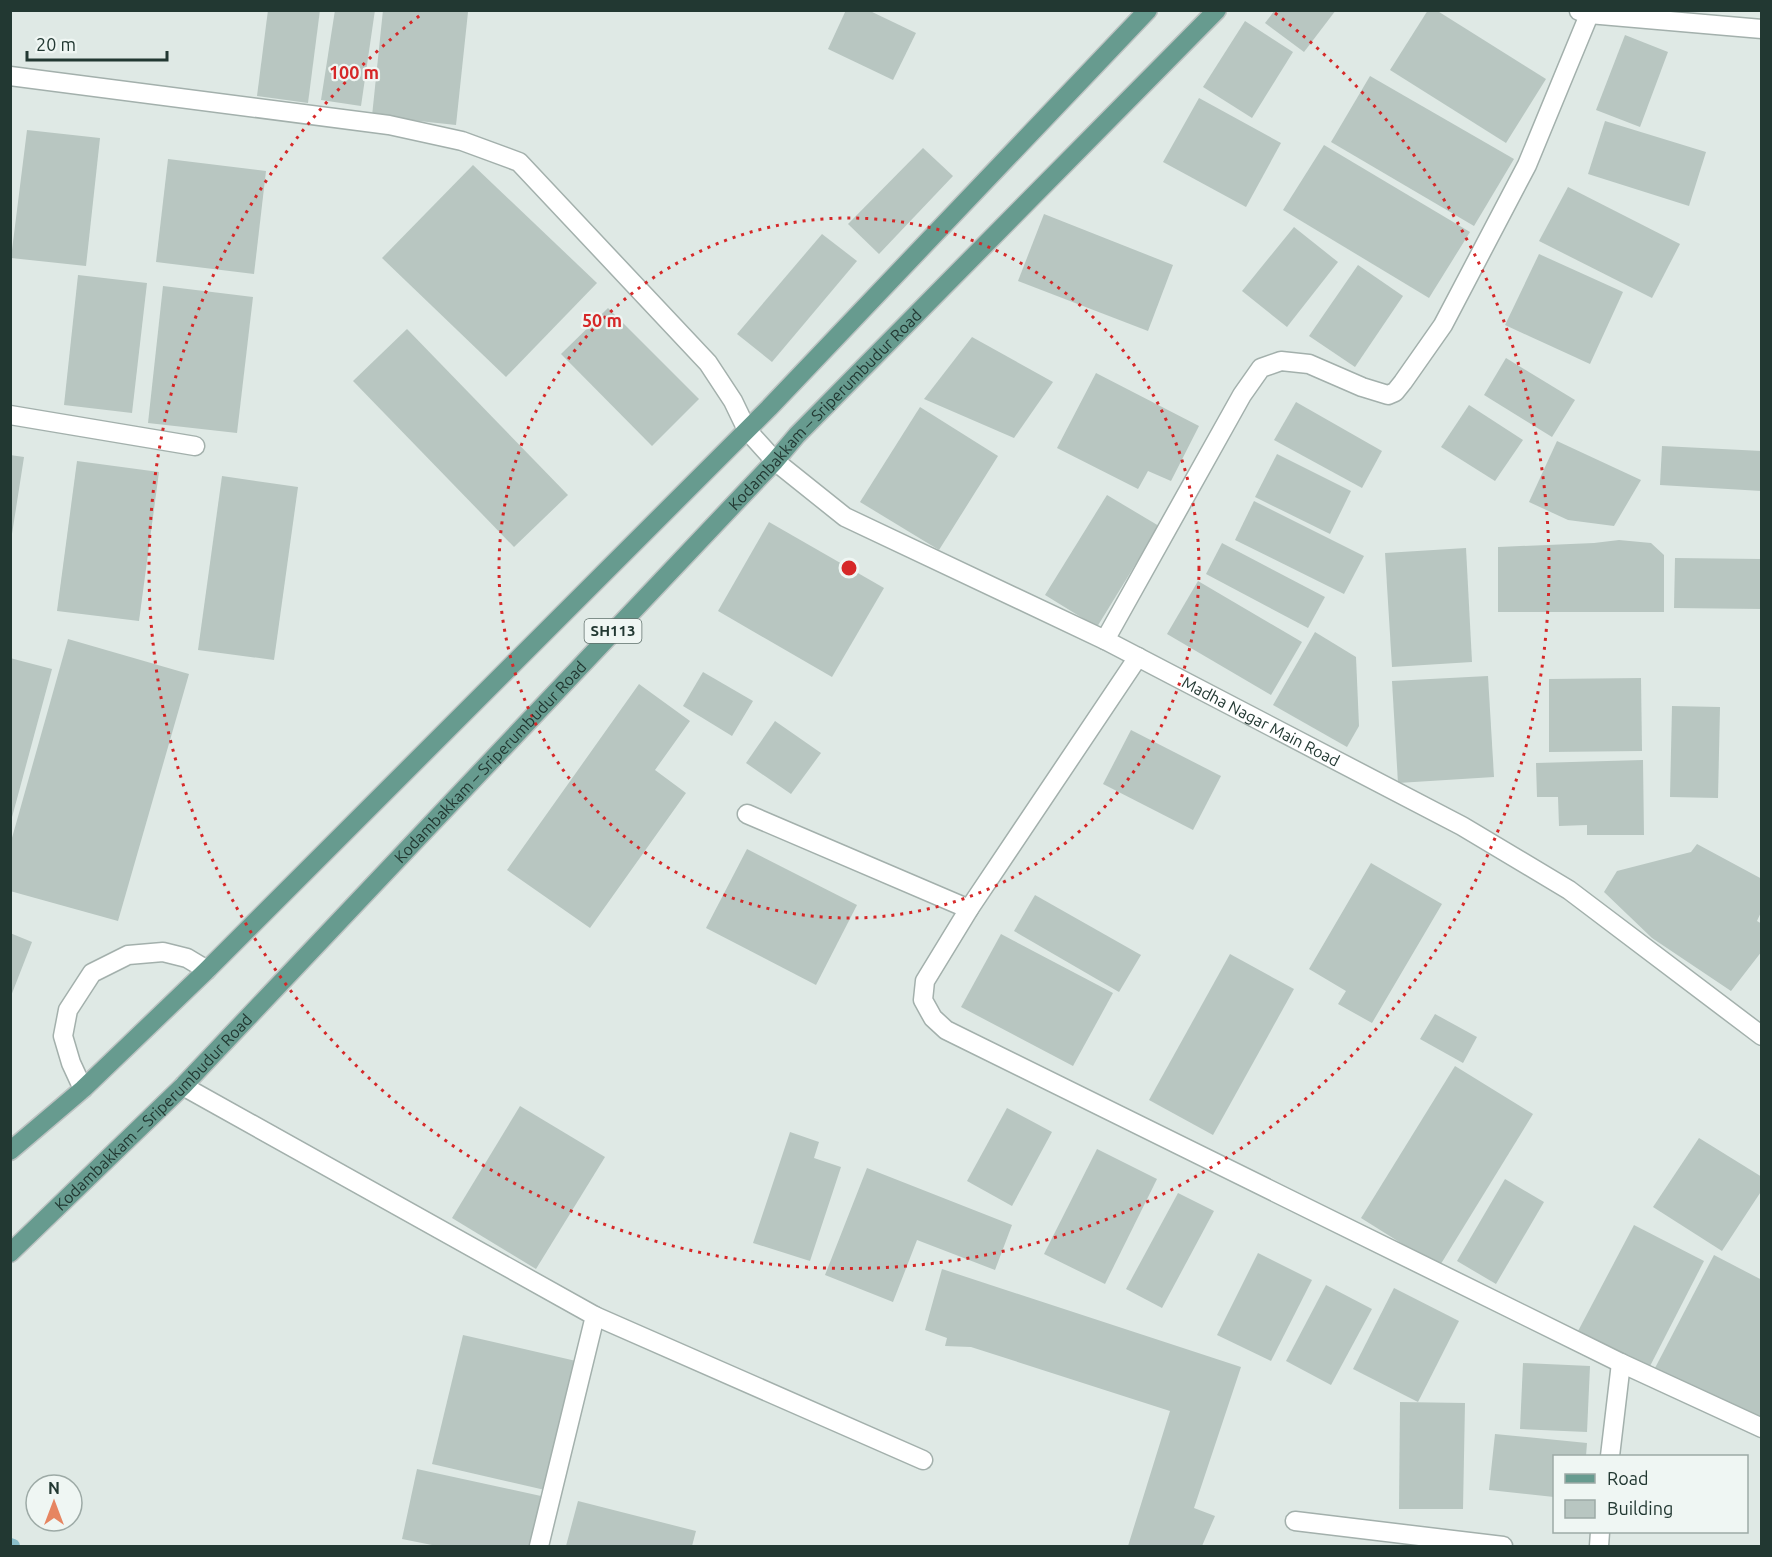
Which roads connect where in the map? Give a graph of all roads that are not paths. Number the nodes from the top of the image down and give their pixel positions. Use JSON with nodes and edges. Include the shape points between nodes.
{"nodes":[{"id":1,"x":1148,"y":10,"type":"edge"},
{"id":2,"x":1217,"y":10,"type":"edge"},
{"id":3,"x":1586,"y":12,"type":"edge"},
{"id":4,"x":1761,"y":29,"type":"edge"},
{"id":5,"x":10,"y":76,"type":"edge"},
{"id":6,"x":10,"y":415,"type":"edge"},
{"id":7,"x":747,"y":430,"type":"junction"},
{"id":8,"x":195,"y":446,"type":"dead end"},
{"id":9,"x":775,"y":460,"type":"junction"},
{"id":10,"x":1105,"y":640,"type":"junction"},
{"id":11,"x":1138,"y":657,"type":"junction"},
{"id":12,"x":747,"y":814,"type":"dead end"},
{"id":13,"x":969,"y":909,"type":"junction"},
{"id":14,"x":207,"y":970,"type":"junction"},
{"id":15,"x":1761,"y":1036,"type":"edge"},
{"id":16,"x":183,"y":1086,"type":"junction"},
{"id":17,"x":83,"y":1089,"type":"junction"},
{"id":18,"x":10,"y":1151,"type":"edge"},
{"id":19,"x":10,"y":1253,"type":"edge"},
{"id":20,"x":595,"y":1316,"type":"junction"},
{"id":21,"x":1622,"y":1363,"type":"junction"},
{"id":22,"x":1761,"y":1428,"type":"edge"},
{"id":23,"x":1610,"y":1455,"type":"edge"},
{"id":24,"x":923,"y":1460,"type":"dead end"},
{"id":25,"x":1295,"y":1521,"type":"dead end"},
{"id":26,"x":539,"y":1546,"type":"edge"},
{"id":27,"x":1503,"y":1546,"type":"edge"}],
"edges":[{"from":1,"to":7,"type":"main road","number":"SH113"},
{"from":2,"to":9,"type":"main road","name":"Kodambakkam – Sriperumbudur Road","number":"SH113"},
{"from":3,"to":4,"type":"street"},
{"from":3,"to":10,"type":"street","via":[[1527,165],[1443,325],[1404,382],[1388,396],[1309,364],[1281,361],[1262,368],[1242,395]]},
{"from":5,"to":7,"type":"street","name":"Madha Nagar Main Road","via":[[389,125],[462,141],[519,162],[708,363]]},
{"from":6,"to":8,"type":"street"},
{"from":7,"to":9,"type":"street","name":"Madha Nagar Main Road"},
{"from":7,"to":14,"type":"main road","number":"SH113"},
{"from":9,"to":10,"type":"street","name":"Madha Nagar Main Road","via":[[845,517]]},
{"from":9,"to":16,"type":"main road","name":"Kodambakkam – Sriperumbudur Road","number":"SH113"},
{"from":10,"to":11,"type":"street","name":"Madha Nagar Main Road"},
{"from":11,"to":13,"type":"street"},
{"from":11,"to":15,"type":"street","name":"Madha Nagar Main Road","via":[[1462,826],[1569,890]]},
{"from":12,"to":13,"type":"street"},
{"from":13,"to":21,"type":"street","via":[[925,981],[924,1000],[933,1018],[946,1030]]},
{"from":14,"to":17,"type":"main road","number":"SH113"},
{"from":14,"to":17,"type":"street","via":[[187,958],[163,952],[128,956],[92,973],[68,1011],[63,1036]]},
{"from":16,"to":19,"type":"main road","name":"Kodambakkam – Sriperumbudur Road","number":"SH113"},
{"from":16,"to":20,"type":"street"},
{"from":17,"to":18,"type":"main road","number":"SH113"},
{"from":20,"to":24,"type":"street"},
{"from":20,"to":26,"type":"street"},
{"from":21,"to":22,"type":"street"},
{"from":21,"to":23,"type":"street"},
{"from":25,"to":27,"type":"street"}]}
